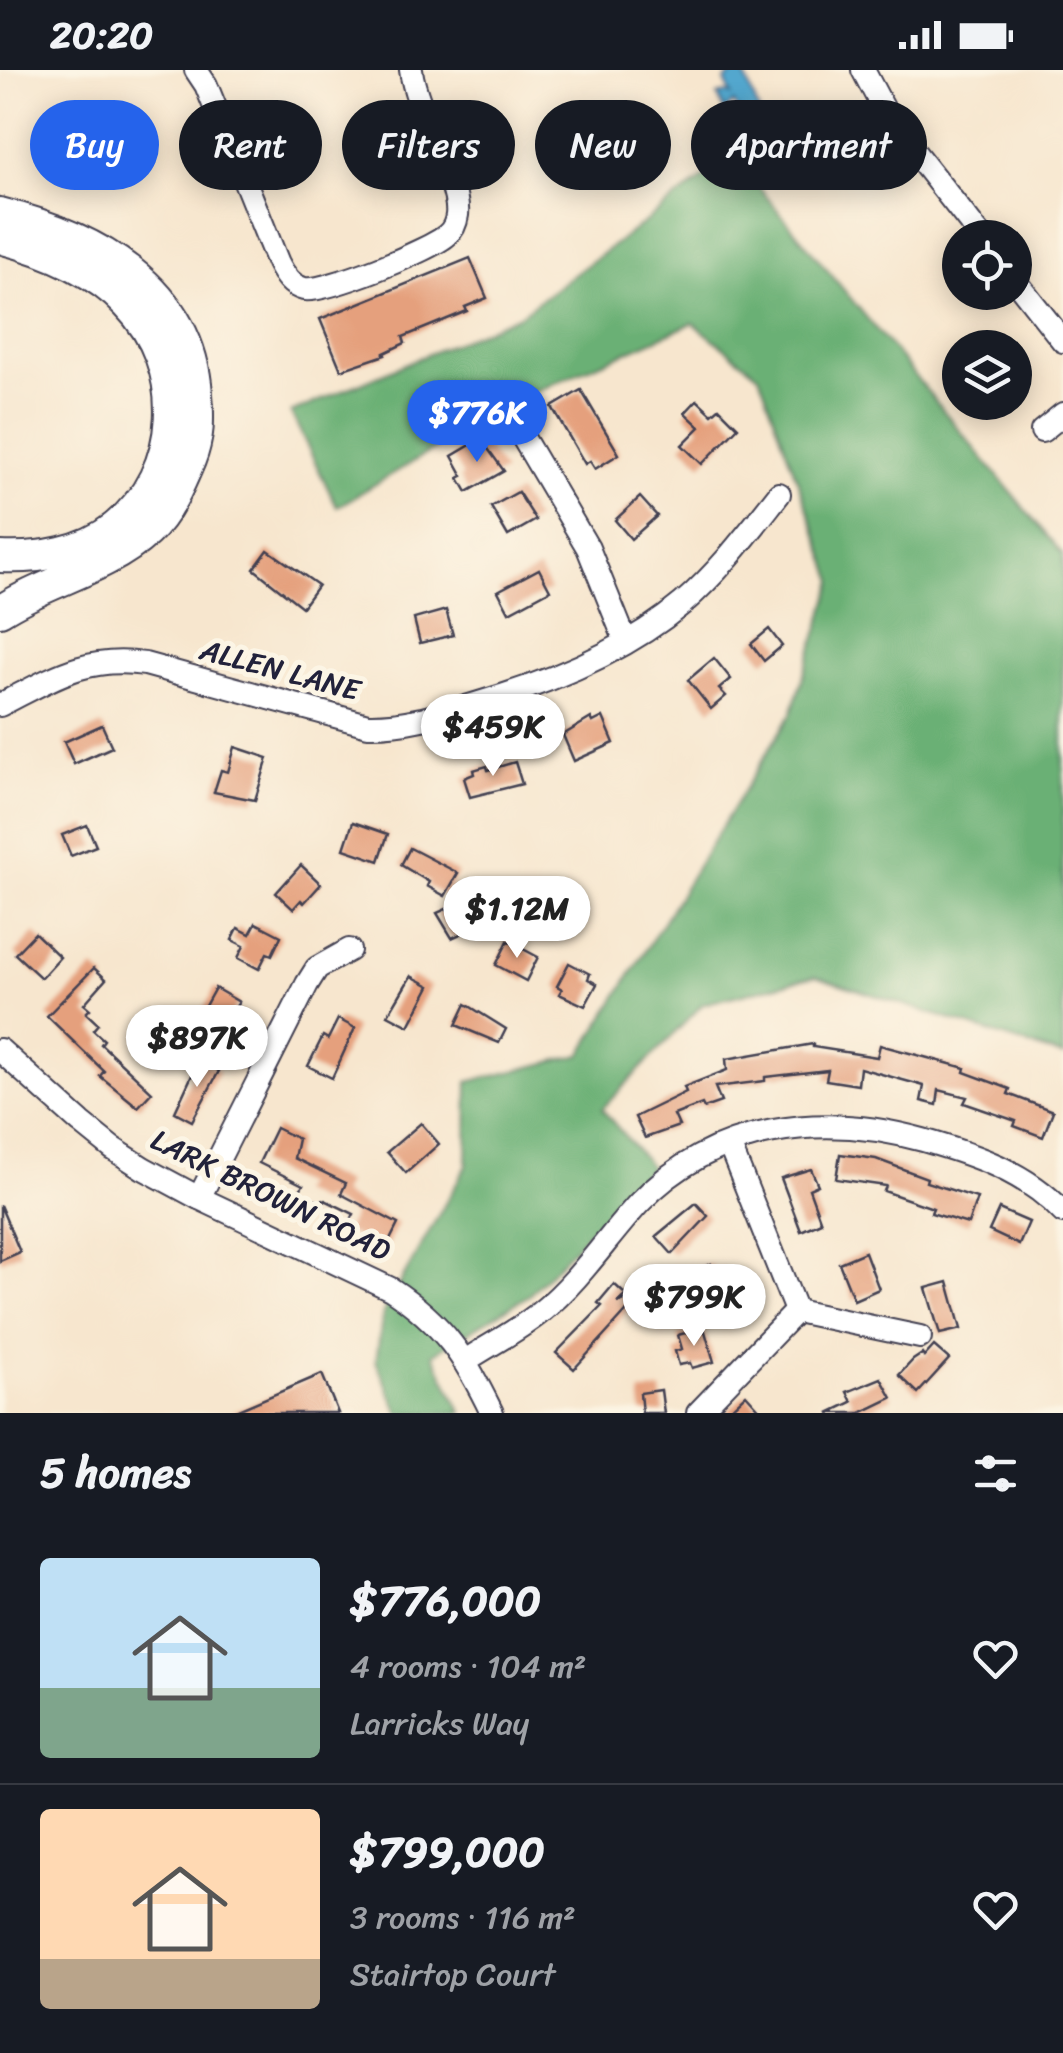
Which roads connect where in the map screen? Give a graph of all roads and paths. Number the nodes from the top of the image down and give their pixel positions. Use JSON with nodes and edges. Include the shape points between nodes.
{"nodes":[{"id":1,"x":196,"y":70,"type":"edge"},
{"id":2,"x":411,"y":70,"type":"edge"},
{"id":3,"x":863,"y":70,"type":"edge"},
{"id":4,"x":0,"y":213,"type":"edge"},
{"id":5,"x":968,"y":220,"type":"edge"},
{"id":6,"x":0,"y":238,"type":"edge"},
{"id":7,"x":1032,"y":301,"type":"edge"},
{"id":8,"x":1063,"y":340,"type":"edge"},
{"id":9,"x":1063,"y":414,"type":"edge"},
{"id":10,"x":512,"y":419,"type":"dead end"},
{"id":11,"x":1042,"y":431,"type":"dead end"},
{"id":12,"x":779,"y":494,"type":"dead end"},
{"id":13,"x":0,"y":557,"type":"edge"},
{"id":14,"x":0,"y":612,"type":"edge"},
{"id":15,"x":626,"y":642,"type":"junction"},
{"id":16,"x":0,"y":706,"type":"edge"},
{"id":17,"x":348,"y":950,"type":"dead end"},
{"id":18,"x":0,"y":1050,"type":"edge"},
{"id":19,"x":729,"y":1144,"type":"junction"},
{"id":20,"x":199,"y":1198,"type":"junction"},
{"id":21,"x":1063,"y":1212,"type":"edge"},
{"id":22,"x":796,"y":1312,"type":"junction"},
{"id":23,"x":920,"y":1337,"type":"dead end"},
{"id":24,"x":465,"y":1361,"type":"junction"},
{"id":25,"x":492,"y":1413,"type":"edge"},
{"id":26,"x":698,"y":1413,"type":"edge"}],
"edges":[{"from":1,"to":2,"type":"street","via":[[284,276],[317,289],[436,243],[454,226],[457,205]]},
{"from":3,"to":5,"type":"street","via":[[890,122]]},
{"from":4,"to":14,"type":"main road","via":[[64,233],[118,260],[155,292],[179,323],[196,372],[200,435],[179,487],[148,531]]},
{"from":6,"to":13,"type":"main road","via":[[92,275],[130,306],[162,358],[170,402],[170,428],[153,483],[115,527],[52,554]]},
{"from":7,"to":8,"type":"street"},
{"from":9,"to":11,"type":"street"},
{"from":10,"to":15,"type":"street","via":[[588,548]]},
{"from":12,"to":15,"type":"street","name":"ALLEN LANE","via":[[702,585]]},
{"from":15,"to":16,"type":"street","name":"ALLEN LANE","via":[[521,691],[388,726],[120,660],[72,668]]},
{"from":17,"to":20,"type":"street","via":[[317,968],[307,984]]},
{"from":18,"to":20,"type":"street","name":"LARK BROWN ROAD","via":[[112,1148]]},
{"from":19,"to":21,"type":"street","via":[[760,1133],[840,1124],[901,1134],[1024,1178]]},
{"from":19,"to":22,"type":"street"},
{"from":19,"to":24,"type":"street","via":[[657,1186],[543,1310]]},
{"from":20,"to":24,"type":"street","name":"LARK BROWN ROAD","via":[[392,1288],[440,1325]]},
{"from":22,"to":23,"type":"street"},
{"from":22,"to":26,"type":"street"},
{"from":24,"to":25,"type":"street","name":"LARK BROWN ROAD"}]}
